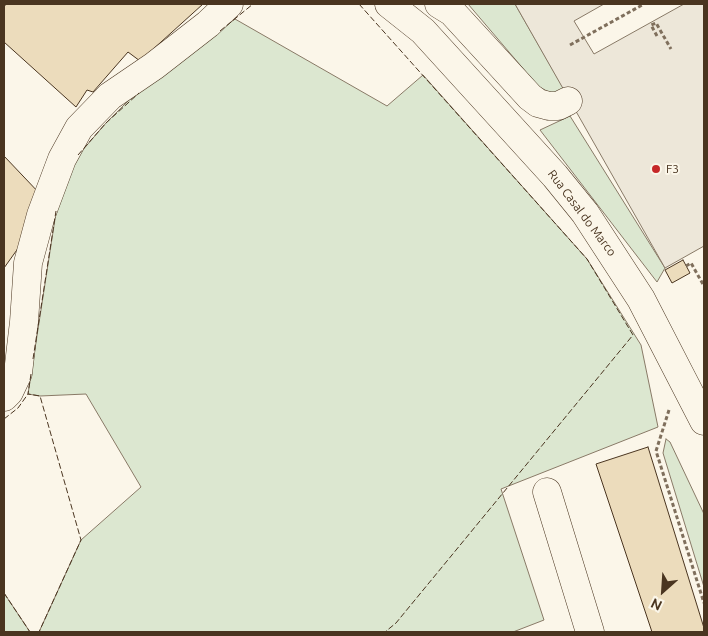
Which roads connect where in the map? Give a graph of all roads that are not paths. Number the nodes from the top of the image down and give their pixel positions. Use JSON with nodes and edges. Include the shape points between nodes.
{"nodes":[{"id":1,"x":229,"y":4,"type":"edge"},
{"id":2,"x":389,"y":4,"type":"edge"},
{"id":3,"x":411,"y":4,"type":"edge"},
{"id":4,"x":439,"y":4,"type":"edge"},
{"id":5,"x":423,"y":31,"type":"junction"},
{"id":6,"x":568,"y":101,"type":"dead end"},
{"id":7,"x":4,"y":397,"type":"edge"},
{"id":8,"x":704,"y":421,"type":"edge"},
{"id":9,"x":547,"y":492,"type":"dead end"},
{"id":10,"x":590,"y":632,"type":"edge"}],
"edges":[{"from":1,"to":7,"type":"street","via":[[154,66],[110,96],[79,128],[62,158],[41,215],[28,263],[18,372]]},
{"from":2,"to":5,"type":"street","name":"Rua Casal do Marco"},
{"from":3,"to":5,"type":"street","name":"Rua Casal do Marco"},
{"from":4,"to":6,"type":"street","via":[[452,12],[538,104],[558,106]]},
{"from":5,"to":8,"type":"street","name":"Rua Casal do Marco","via":[[585,213],[641,298]]},
{"from":9,"to":10,"type":"street"}]}
